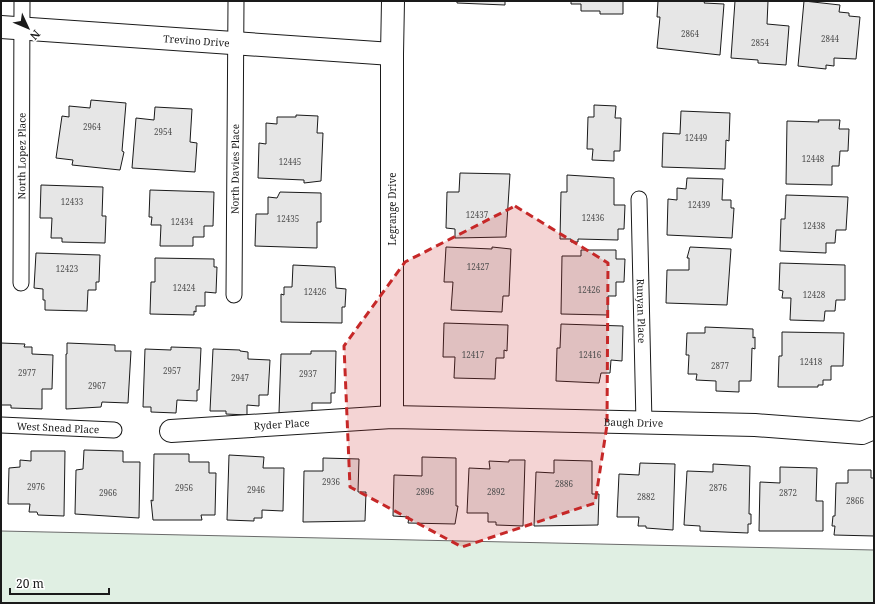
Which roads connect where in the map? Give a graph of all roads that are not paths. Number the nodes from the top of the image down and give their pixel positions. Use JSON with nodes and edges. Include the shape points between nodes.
{"nodes":[{"id":1,"x":22,"y":1,"type":"edge"},
{"id":2,"x":236,"y":1,"type":"edge"},
{"id":3,"x":393,"y":1,"type":"edge"},
{"id":4,"x":11,"y":28,"type":"edge"},
{"id":5,"x":236,"y":43,"type":"junction"},
{"id":6,"x":392,"y":54,"type":"junction"},
{"id":7,"x":638,"y":199,"type":"dead end"},
{"id":8,"x":20,"y":283,"type":"dead end"},
{"id":9,"x":234,"y":295,"type":"dead end"},
{"id":10,"x":392,"y":417,"type":"junction"},
{"id":11,"x":644,"y":423,"type":"junction"},
{"id":12,"x":1,"y":425,"type":"edge"},
{"id":13,"x":874,"y":428,"type":"edge"},
{"id":14,"x":114,"y":430,"type":"dead end"},
{"id":15,"x":171,"y":431,"type":"dead end"}],
"edges":[{"from":1,"to":4,"type":"lane","name":"North Lopez Place"},
{"from":2,"to":5,"type":"lane","name":"North Davies Place"},
{"from":3,"to":6,"type":"street","name":"Legrange Drive"},
{"from":4,"to":5,"type":"street","name":"Trevino Drive"},
{"from":4,"to":8,"type":"lane","name":"North Lopez Place"},
{"from":5,"to":6,"type":"street","name":"Trevino Drive"},
{"from":5,"to":9,"type":"lane","name":"North Davies Place"},
{"from":6,"to":10,"type":"street","name":"Legrange Drive"},
{"from":7,"to":11,"type":"lane","name":"Runyan Place"},
{"from":10,"to":11,"type":"street","name":"Baugh Drive"},
{"from":10,"to":15,"type":"street","name":"Ryder Place"},
{"from":11,"to":13,"type":"street","name":"Baugh Drive","via":[[755,425],[862,433]]},
{"from":12,"to":14,"type":"lane","name":"West Snead Place"}]}
